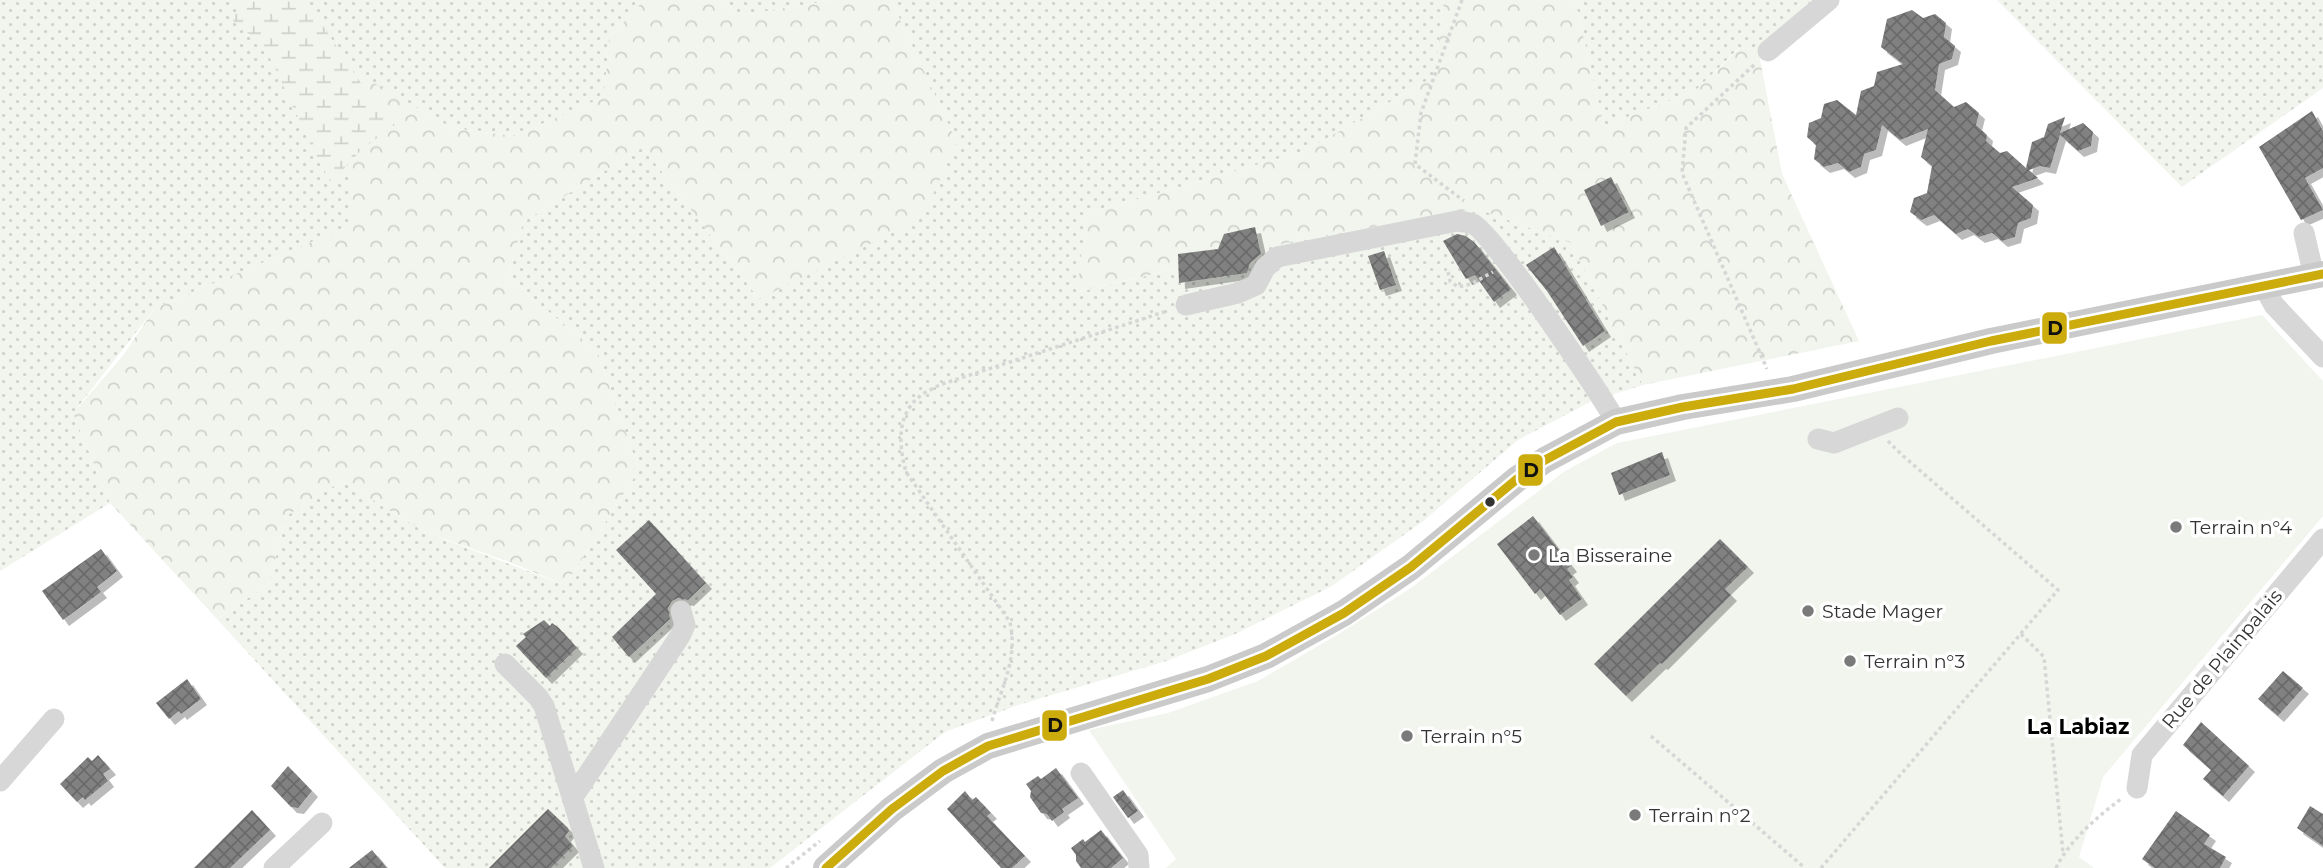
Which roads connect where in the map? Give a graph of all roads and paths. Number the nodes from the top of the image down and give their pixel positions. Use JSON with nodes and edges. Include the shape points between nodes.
{"nodes":[{"id":1,"x":1462,"y":0,"type":"edge"},
{"id":2,"x":1829,"y":0,"type":"edge"},
{"id":3,"x":1768,"y":51,"type":"joint"},
{"id":4,"x":1474,"y":224,"type":"junction"},
{"id":5,"x":2304,"y":233,"type":"dead end"},
{"id":6,"x":1506,"y":261,"type":"junction"},
{"id":7,"x":1448,"y":272,"type":"dead end"},
{"id":8,"x":2319,"y":275,"type":"edge"},
{"id":9,"x":2264,"y":286,"type":"junction"},
{"id":10,"x":1186,"y":305,"type":"joint"},
{"id":11,"x":2323,"y":357,"type":"edge"},
{"id":12,"x":1776,"y":367,"type":"dead end"},
{"id":13,"x":1767,"y":369,"type":"junction"},
{"id":14,"x":1756,"y":371,"type":"dead end"},
{"id":15,"x":1898,"y":418,"type":"dead end"},
{"id":16,"x":1616,"y":422,"type":"junction"},
{"id":17,"x":1875,"y":426,"type":"junction"},
{"id":18,"x":1818,"y":439,"type":"dead end"},
{"id":19,"x":2323,"y":538,"type":"edge"},
{"id":20,"x":681,"y":611,"type":"dead end"},
{"id":21,"x":2021,"y":634,"type":"junction"},
{"id":22,"x":505,"y":664,"type":"dead end"},
{"id":23,"x":1005,"y":716,"type":"dead end"},
{"id":24,"x":54,"y":719,"type":"dead end"},
{"id":25,"x":987,"y":731,"type":"junction"},
{"id":26,"x":1651,"y":736,"type":"dead end"},
{"id":27,"x":1081,"y":773,"type":"dead end"},
{"id":28,"x":0,"y":781,"type":"edge"},
{"id":29,"x":2137,"y":788,"type":"joint"},
{"id":30,"x":573,"y":797,"type":"junction"},
{"id":31,"x":322,"y":823,"type":"dead end"},
{"id":32,"x":2063,"y":853,"type":"junction"},
{"id":33,"x":297,"y":860,"type":"edge"},
{"id":34,"x":274,"y":868,"type":"edge"},
{"id":35,"x":594,"y":868,"type":"edge"},
{"id":36,"x":827,"y":868,"type":"edge"},
{"id":37,"x":1139,"y":868,"type":"edge"},
{"id":38,"x":1805,"y":868,"type":"edge"},
{"id":39,"x":1821,"y":868,"type":"edge"},
{"id":40,"x":2056,"y":868,"type":"edge"}],
"edges":[{"from":1,"to":4,"type":"path","via":[[1421,113],[1415,164],[1465,202]]},
{"from":2,"to":3,"type":"street"},
{"from":3,"to":13,"type":"path","via":[[1686,128],[1682,173]]},
{"from":4,"to":6,"type":"street"},
{"from":4,"to":10,"type":"street","via":[[1457,221],[1277,257],[1256,285]]},
{"from":5,"to":8,"type":"street"},
{"from":6,"to":7,"type":"path","via":[[1490,275],[1458,287]]},
{"from":6,"to":16,"type":"street"},
{"from":8,"to":9,"type":"main road"},
{"from":9,"to":11,"type":"street","via":[[2274,305]]},
{"from":9,"to":16,"type":"main road","via":[[1991,341],[1793,389]]},
{"from":10,"to":25,"type":"path","via":[[939,385],[918,397],[907,411],[900,451],[906,472],[1010,622],[1014,643],[1009,667]]},
{"from":12,"to":13,"type":"path"},
{"from":13,"to":14,"type":"path"},
{"from":15,"to":17,"type":"street"},
{"from":16,"to":25,"type":"main road","via":[[1545,460],[1411,567],[1344,613],[1266,656],[1208,679]]},
{"from":17,"to":18,"type":"street","via":[[1834,443]]},
{"from":17,"to":21,"type":"path","via":[[1902,455],[2058,590]]},
{"from":19,"to":29,"type":"street","name":"Rue de Plainpalais","via":[[2142,755]]},
{"from":20,"to":30,"type":"street","via":[[685,625],[680,636]]},
{"from":21,"to":32,"type":"path","via":[[2044,657]]},
{"from":21,"to":39,"type":"path"},
{"from":22,"to":30,"type":"street","via":[[544,706]]},
{"from":23,"to":25,"type":"path"},
{"from":24,"to":28,"type":"street"},
{"from":25,"to":36,"type":"main road"},
{"from":26,"to":38,"type":"path"},
{"from":27,"to":37,"type":"street","via":[[1138,855]]},
{"from":29,"to":32,"type":"path"},
{"from":30,"to":35,"type":"street"},
{"from":31,"to":33,"type":"street"},
{"from":32,"to":40,"type":"path"},
{"from":33,"to":34,"type":"street"}]}
